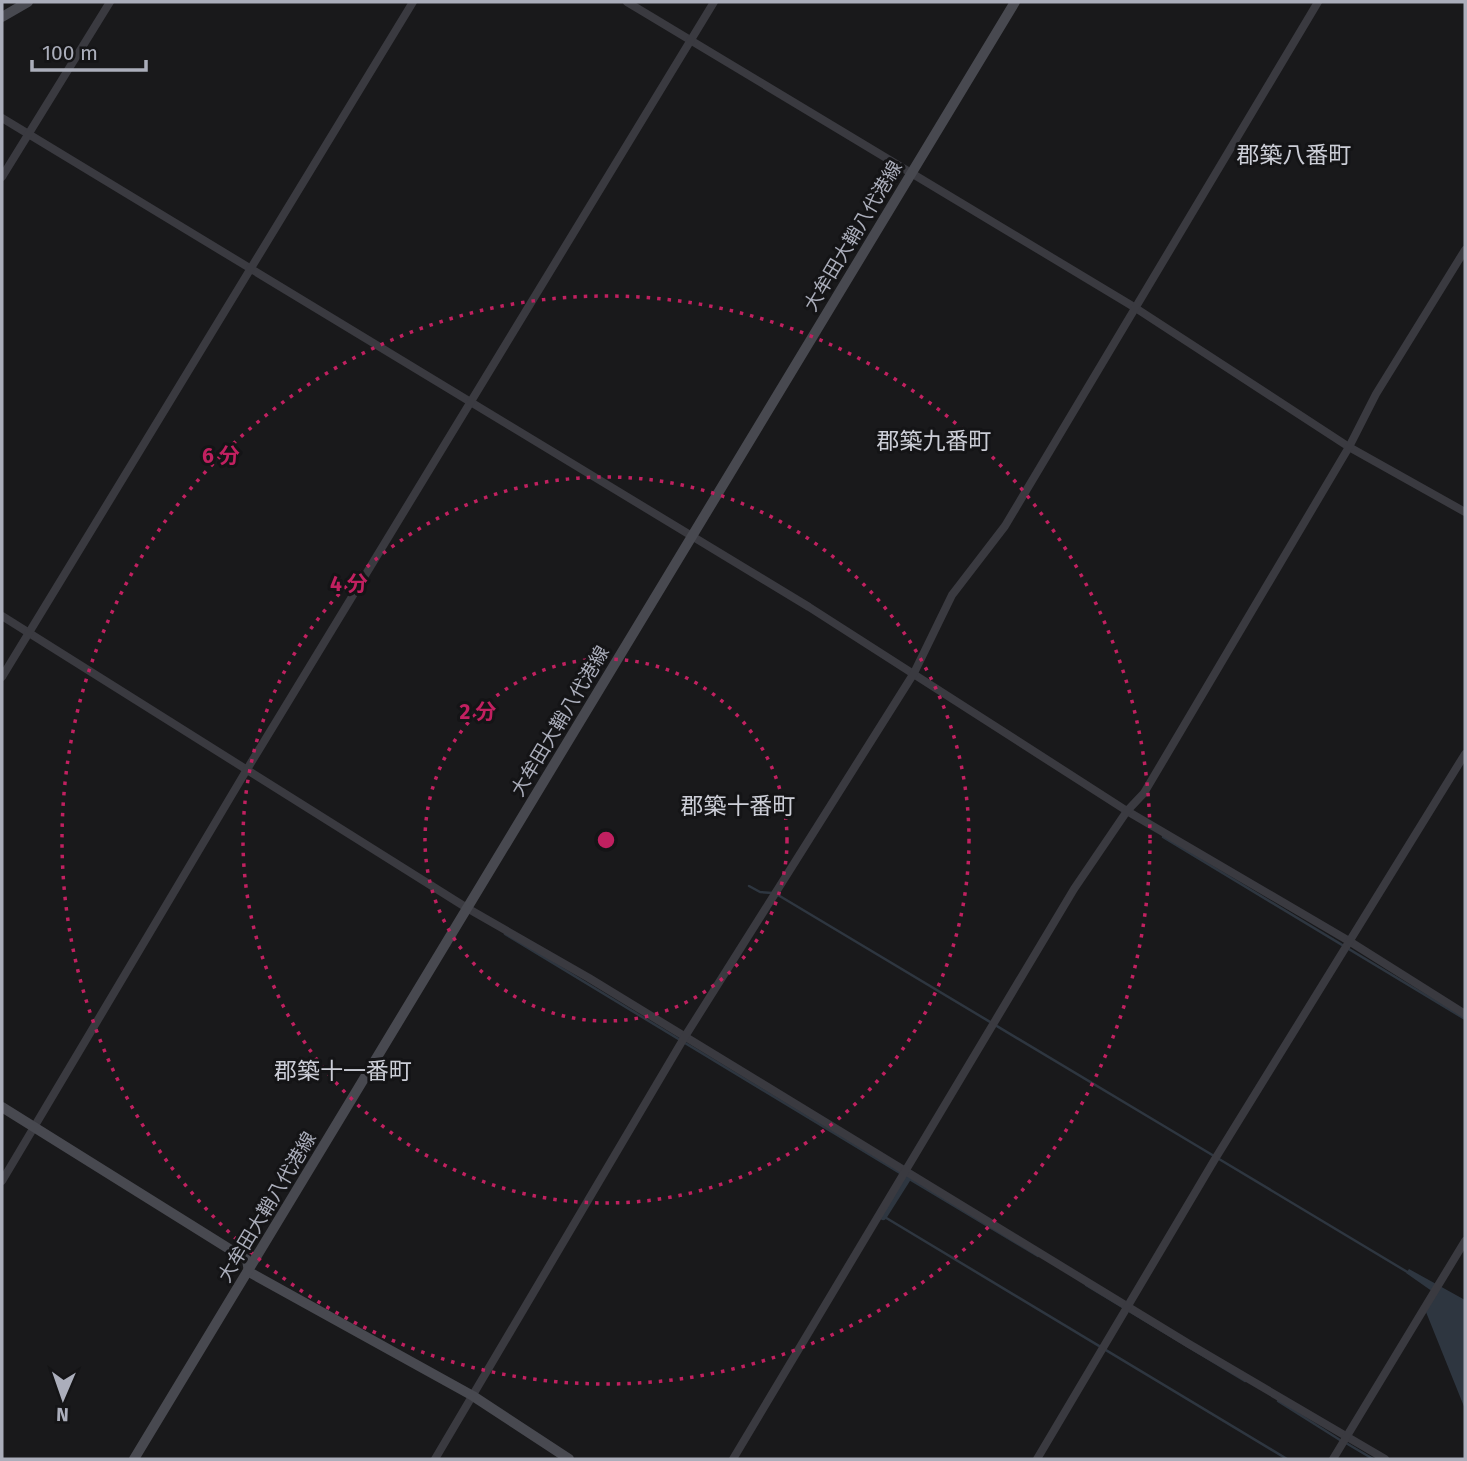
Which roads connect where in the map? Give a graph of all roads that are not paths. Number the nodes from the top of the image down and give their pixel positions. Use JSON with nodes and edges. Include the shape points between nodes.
{"nodes":[{"id":1,"x":28,"y":2,"type":"edge"},
{"id":2,"x":110,"y":2,"type":"edge"},
{"id":3,"x":413,"y":2,"type":"edge"},
{"id":4,"x":627,"y":2,"type":"edge"},
{"id":5,"x":714,"y":2,"type":"edge"},
{"id":6,"x":1016,"y":2,"type":"edge"},
{"id":7,"x":1318,"y":2,"type":"edge"},
{"id":8,"x":2,"y":17,"type":"edge"},
{"id":9,"x":691,"y":40,"type":"junction"},
{"id":10,"x":2,"y":118,"type":"edge"},
{"id":11,"x":27,"y":135,"type":"junction"},
{"id":12,"x":911,"y":174,"type":"junction"},
{"id":13,"x":2,"y":177,"type":"edge"},
{"id":14,"x":1465,"y":250,"type":"edge"},
{"id":15,"x":250,"y":269,"type":"junction"},
{"id":16,"x":1134,"y":307,"type":"junction"},
{"id":17,"x":472,"y":403,"type":"junction"},
{"id":18,"x":1349,"y":447,"type":"junction"},
{"id":19,"x":1465,"y":512,"type":"edge"},
{"id":20,"x":692,"y":537,"type":"junction"},
{"id":21,"x":2,"y":616,"type":"edge"},
{"id":22,"x":28,"y":632,"type":"junction"},
{"id":23,"x":914,"y":673,"type":"junction"},
{"id":24,"x":2,"y":677,"type":"edge"},
{"id":25,"x":1465,"y":754,"type":"edge"},
{"id":26,"x":246,"y":772,"type":"junction"},
{"id":27,"x":1127,"y":811,"type":"junction"},
{"id":28,"x":467,"y":908,"type":"junction"},
{"id":29,"x":1347,"y":945,"type":"junction"},
{"id":30,"x":1465,"y":1014,"type":"edge"},
{"id":31,"x":684,"y":1038,"type":"junction"},
{"id":32,"x":2,"y":1107,"type":"edge"},
{"id":33,"x":35,"y":1127,"type":"junction"},
{"id":34,"x":903,"y":1174,"type":"junction"},
{"id":35,"x":2,"y":1181,"type":"edge"},
{"id":36,"x":1465,"y":1241,"type":"edge"},
{"id":37,"x":248,"y":1272,"type":"junction"},
{"id":38,"x":1126,"y":1309,"type":"junction"},
{"id":39,"x":473,"y":1396,"type":"junction"},
{"id":40,"x":1344,"y":1442,"type":"junction"},
{"id":41,"x":134,"y":1459,"type":"edge"},
{"id":42,"x":435,"y":1459,"type":"edge"},
{"id":43,"x":569,"y":1459,"type":"edge"},
{"id":44,"x":733,"y":1459,"type":"edge"},
{"id":45,"x":1037,"y":1459,"type":"edge"},
{"id":46,"x":1333,"y":1459,"type":"edge"},
{"id":47,"x":1385,"y":1459,"type":"edge"}],
"edges":[{"from":1,"to":8,"type":"main road"},
{"from":2,"to":11,"type":"street"},
{"from":3,"to":15,"type":"street"},
{"from":4,"to":9,"type":"street"},
{"from":5,"to":9,"type":"street"},
{"from":6,"to":12,"type":"main road","name":"大牟田大鞘八代港線"},
{"from":7,"to":16,"type":"street"},
{"from":9,"to":12,"type":"street"},
{"from":9,"to":17,"type":"street"},
{"from":10,"to":11,"type":"street"},
{"from":11,"to":13,"type":"street"},
{"from":11,"to":15,"type":"street"},
{"from":12,"to":16,"type":"street"},
{"from":12,"to":20,"type":"main road","name":"大牟田大鞘八代港線"},
{"from":14,"to":18,"type":"street","via":[[1376,394]]},
{"from":15,"to":17,"type":"street"},
{"from":15,"to":22,"type":"street"},
{"from":16,"to":18,"type":"street"},
{"from":16,"to":23,"type":"street","via":[[1005,526],[952,595]]},
{"from":17,"to":20,"type":"street"},
{"from":17,"to":26,"type":"street"},
{"from":18,"to":19,"type":"street"},
{"from":18,"to":27,"type":"street","via":[[1144,793]]},
{"from":20,"to":23,"type":"street"},
{"from":20,"to":28,"type":"main road","name":"大牟田大鞘八代港線"},
{"from":21,"to":22,"type":"street"},
{"from":22,"to":24,"type":"street"},
{"from":22,"to":26,"type":"street"},
{"from":23,"to":27,"type":"street"},
{"from":23,"to":31,"type":"street"},
{"from":25,"to":29,"type":"street"},
{"from":26,"to":28,"type":"street"},
{"from":26,"to":33,"type":"street"},
{"from":27,"to":29,"type":"street"},
{"from":27,"to":34,"type":"street","via":[[1074,889]]},
{"from":28,"to":31,"type":"street"},
{"from":28,"to":37,"type":"main road","name":"大牟田大鞘八代港線"},
{"from":29,"to":30,"type":"street"},
{"from":29,"to":38,"type":"street"},
{"from":31,"to":34,"type":"street"},
{"from":31,"to":39,"type":"street"},
{"from":32,"to":33,"type":"main road"},
{"from":33,"to":35,"type":"street"},
{"from":33,"to":37,"type":"main road","via":[[247,1260]]},
{"from":34,"to":38,"type":"street"},
{"from":34,"to":44,"type":"street"},
{"from":36,"to":40,"type":"street"},
{"from":37,"to":39,"type":"main road"},
{"from":37,"to":41,"type":"main road","name":"大牟田大鞘八代港線"},
{"from":38,"to":40,"type":"street"},
{"from":38,"to":45,"type":"street"},
{"from":39,"to":42,"type":"street"},
{"from":39,"to":43,"type":"main road"},
{"from":40,"to":46,"type":"street"},
{"from":40,"to":47,"type":"street"}]}
